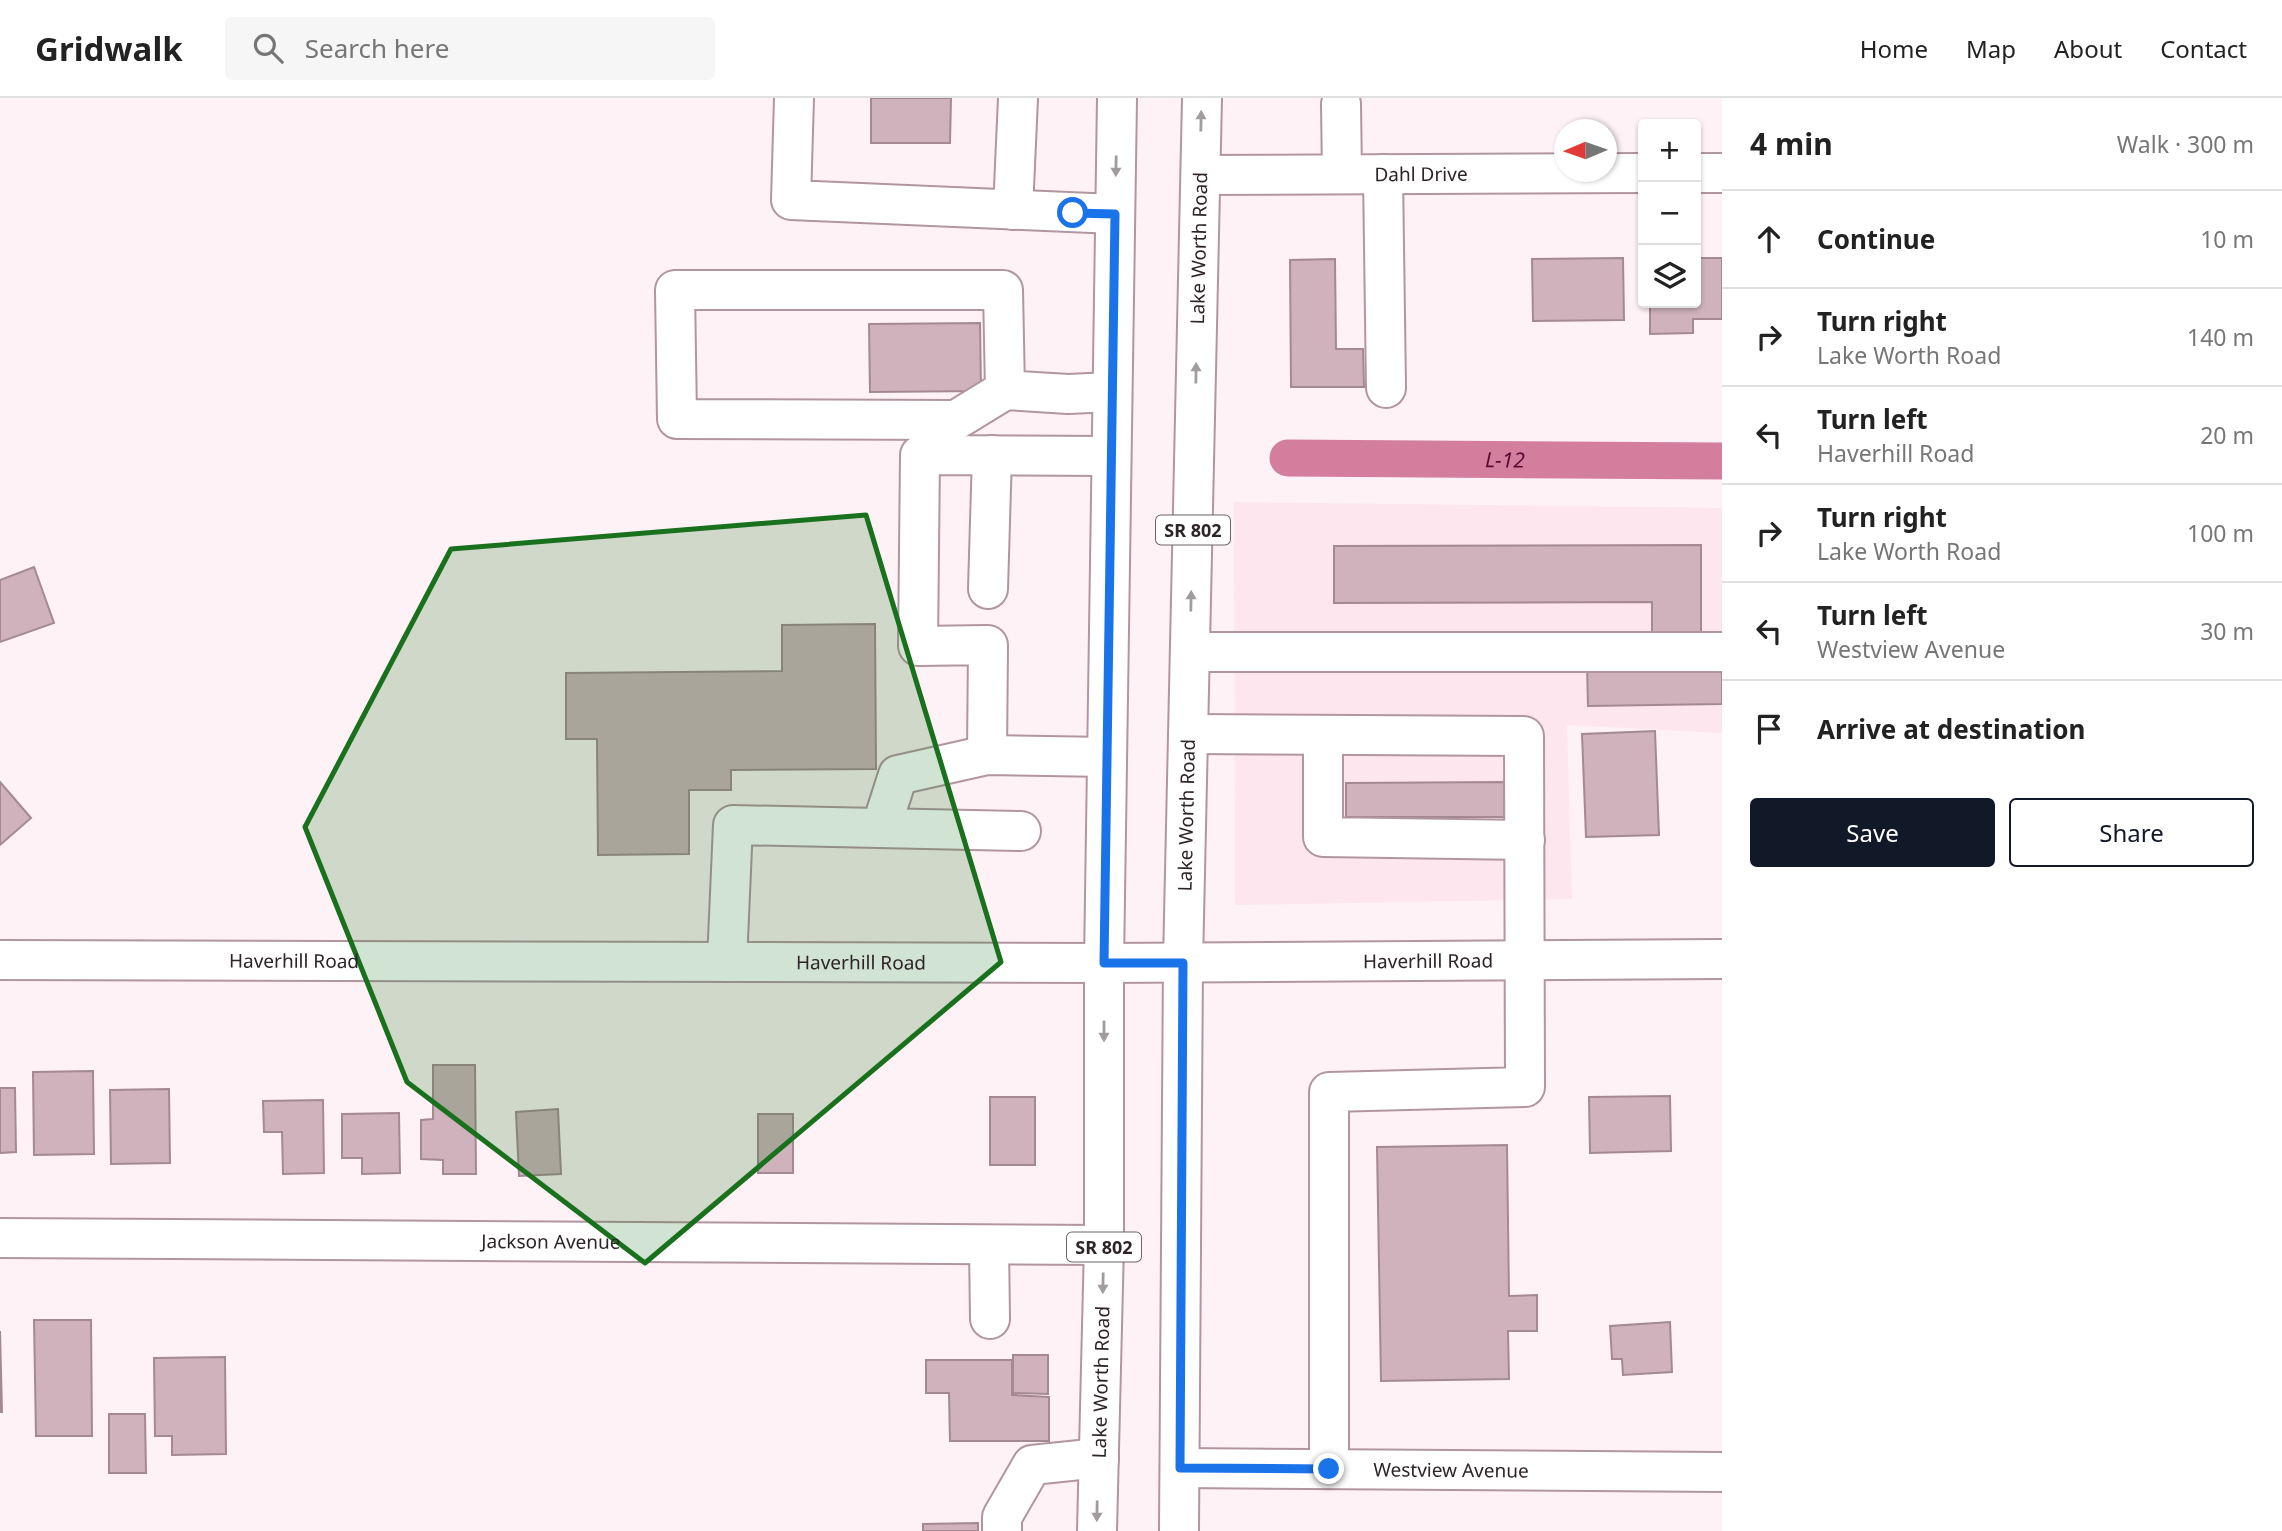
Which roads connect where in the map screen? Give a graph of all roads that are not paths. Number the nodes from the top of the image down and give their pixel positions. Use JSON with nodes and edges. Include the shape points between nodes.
{"nodes":[{"id":1,"x":794,"y":98,"type":"edge"},
{"id":2,"x":1018,"y":98,"type":"edge"},
{"id":3,"x":1116,"y":98,"type":"edge"},
{"id":4,"x":1202,"y":98,"type":"edge"},
{"id":5,"x":1341,"y":104,"type":"dead end"},
{"id":6,"x":1638,"y":173,"type":"edge"},
{"id":7,"x":1701,"y":173,"type":"edge"},
{"id":8,"x":1722,"y":173,"type":"edge"},
{"id":9,"x":1342,"y":174,"type":"junction"},
{"id":10,"x":1383,"y":174,"type":"junction"},
{"id":11,"x":1200,"y":175,"type":"junction"},
{"id":12,"x":1013,"y":210,"type":"junction"},
{"id":13,"x":1115,"y":214,"type":"junction"},
{"id":14,"x":1386,"y":388,"type":"dead end"},
{"id":15,"x":1004,"y":390,"type":"junction"},
{"id":16,"x":1112,"y":392,"type":"junction"},
{"id":17,"x":992,"y":455,"type":"junction"},
{"id":18,"x":1111,"y":456,"type":"junction"},
{"id":19,"x":988,"y":589,"type":"dead end"},
{"id":20,"x":1190,"y":652,"type":"junction"},
{"id":21,"x":1722,"y":652,"type":"edge"},
{"id":22,"x":1189,"y":734,"type":"junction"},
{"id":23,"x":1323,"y":735,"type":"junction"},
{"id":24,"x":988,"y":755,"type":"junction"},
{"id":25,"x":1107,"y":757,"type":"junction"},
{"id":26,"x":881,"y":828,"type":"junction"},
{"id":27,"x":1021,"y":831,"type":"dead end"},
{"id":28,"x":1525,"y":840,"type":"junction"},
{"id":29,"x":0,"y":960,"type":"edge"},
{"id":30,"x":1722,"y":960,"type":"edge"},
{"id":31,"x":1525,"y":961,"type":"junction"},
{"id":32,"x":727,"y":962,"type":"junction"},
{"id":33,"x":1104,"y":963,"type":"junction"},
{"id":34,"x":1183,"y":963,"type":"junction"},
{"id":35,"x":0,"y":1238,"type":"edge"},
{"id":36,"x":989,"y":1245,"type":"junction"},
{"id":37,"x":1104,"y":1245,"type":"junction"},
{"id":38,"x":990,"y":1319,"type":"dead end"},
{"id":39,"x":1099,"y":1458,"type":"junction"},
{"id":40,"x":1180,"y":1468,"type":"junction"},
{"id":41,"x":1329,"y":1469,"type":"junction"},
{"id":42,"x":1722,"y":1472,"type":"edge"},
{"id":43,"x":1002,"y":1531,"type":"edge"},
{"id":44,"x":1097,"y":1531,"type":"edge"},
{"id":45,"x":1180,"y":1531,"type":"edge"}],
"edges":[{"from":1,"to":12,"type":"street","via":[[791,200]]},
{"from":2,"to":12,"type":"street"},
{"from":3,"to":13,"type":"street","name":"Lake Worth Road","number":"SR 802","one_way":true},
{"from":11,"to":4,"type":"street","name":"Lake Worth Road","number":"SR 802","one_way":true},
{"from":5,"to":9,"type":"street"},
{"from":6,"to":10,"type":"street","name":"Dahl Drive"},
{"from":7,"to":8,"type":"street"},
{"from":9,"to":10,"type":"street","name":"Dahl Drive"},
{"from":9,"to":11,"type":"street","name":"Dahl Drive"},
{"from":10,"to":14,"type":"street"},
{"from":20,"to":11,"type":"street","name":"Lake Worth Road","number":"SR 802","one_way":true},
{"from":12,"to":13,"type":"street"},
{"from":13,"to":16,"type":"street","name":"Lake Worth Road","number":"SR 802"},
{"from":15,"to":15,"type":"street","via":[[1003,290],[675,290],[677,419],[956,420]]},
{"from":15,"to":16,"type":"street"},
{"from":16,"to":18,"type":"street","name":"Lake Worth Road","number":"SR 802"},
{"from":17,"to":18,"type":"street"},
{"from":17,"to":19,"type":"street"},
{"from":17,"to":24,"type":"street","via":[[920,455],[918,646],[988,645]]},
{"from":18,"to":25,"type":"street","name":"Lake Worth Road","number":"SR 802"},
{"from":20,"to":21,"type":"street"},
{"from":20,"to":22,"type":"street","name":"Lake Worth Road","number":"SR 802"},
{"from":22,"to":23,"type":"street"},
{"from":22,"to":34,"type":"street","name":"Lake Worth Road","number":"SR 802"},
{"from":23,"to":28,"type":"street","via":[[1324,837]]},
{"from":23,"to":28,"type":"street","via":[[1524,736]]},
{"from":24,"to":25,"type":"street"},
{"from":24,"to":26,"type":"street","via":[[898,775]]},
{"from":25,"to":33,"type":"street","name":"Lake Worth Road","number":"SR 802"},
{"from":26,"to":27,"type":"street"},
{"from":26,"to":32,"type":"street","via":[[733,825]]},
{"from":28,"to":31,"type":"street"},
{"from":29,"to":32,"type":"street","name":"Haverhill Road"},
{"from":30,"to":31,"type":"street","name":"Haverhill Road"},
{"from":31,"to":34,"type":"street","name":"Haverhill Road"},
{"from":31,"to":41,"type":"street","via":[[1525,1087],[1329,1092]]},
{"from":32,"to":33,"type":"street","name":"Haverhill Road"},
{"from":33,"to":34,"type":"street","name":"Haverhill Road"},
{"from":33,"to":37,"type":"street","name":"Lake Worth Road","number":"SR 802","one_way":true},
{"from":34,"to":40,"type":"street","name":"Lake Worth Road","number":"SR 802"},
{"from":35,"to":36,"type":"street","name":"Jackson Avenue"},
{"from":36,"to":37,"type":"street","name":"Jackson Avenue"},
{"from":36,"to":38,"type":"street"},
{"from":37,"to":39,"type":"street","name":"Lake Worth Road","number":"SR 802","one_way":true},
{"from":39,"to":43,"type":"street","via":[[1032,1465],[1002,1517]]},
{"from":39,"to":44,"type":"street","name":"Lake Worth Road","number":"SR 802","one_way":true},
{"from":40,"to":41,"type":"street","name":"Westview Avenue"},
{"from":40,"to":45,"type":"street","name":"Lake Worth Road","number":"SR 802"},
{"from":41,"to":42,"type":"street","name":"Westview Avenue"}]}
